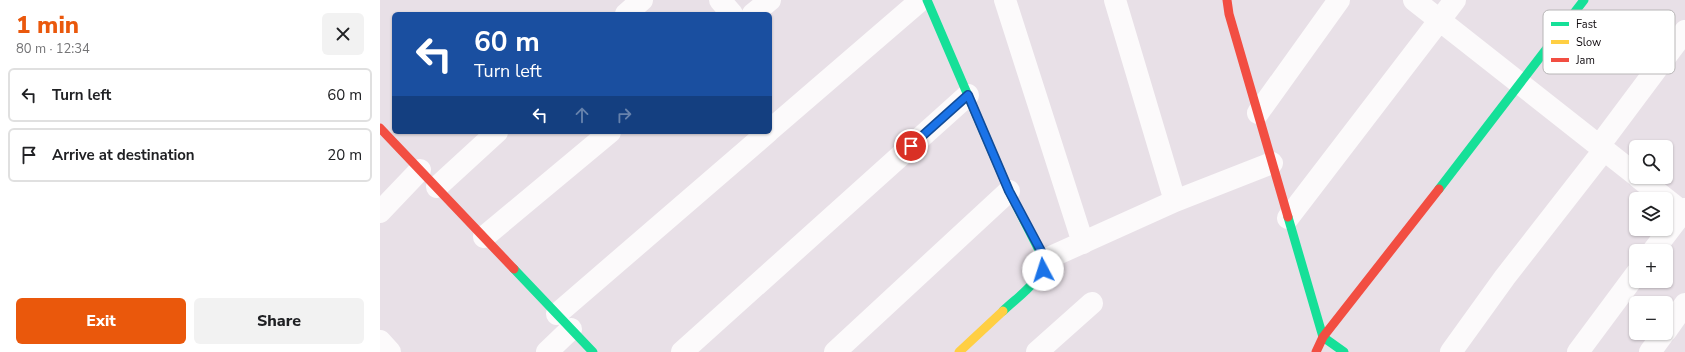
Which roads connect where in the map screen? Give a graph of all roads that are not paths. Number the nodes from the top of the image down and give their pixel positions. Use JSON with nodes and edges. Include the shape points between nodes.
{"nodes":[{"id":1,"x":642,"y":0,"type":"edge"},
{"id":2,"x":720,"y":0,"type":"edge"},
{"id":3,"x":770,"y":0,"type":"edge"},
{"id":4,"x":921,"y":0,"type":"edge"},
{"id":5,"x":928,"y":0,"type":"edge"},
{"id":6,"x":1006,"y":0,"type":"edge"},
{"id":7,"x":1115,"y":0,"type":"edge"},
{"id":8,"x":1227,"y":0,"type":"edge"},
{"id":9,"x":1339,"y":0,"type":"edge"},
{"id":10,"x":1414,"y":0,"type":"edge"},
{"id":11,"x":1455,"y":0,"type":"edge"},
{"id":12,"x":1584,"y":0,"type":"edge"},
{"id":13,"x":1577,"y":10,"type":"edge"},
{"id":14,"x":628,"y":12,"type":"edge"},
{"id":15,"x":730,"y":12,"type":"edge"},
{"id":16,"x":756,"y":12,"type":"edge"},
{"id":17,"x":1440,"y":20,"type":"junction"},
{"id":18,"x":1685,"y":32,"type":"edge"},
{"id":19,"x":1675,"y":46,"type":"edge"},
{"id":20,"x":1543,"y":56,"type":"edge"},
{"id":21,"x":1655,"y":74,"type":"edge"},
{"id":22,"x":1522,"y":84,"type":"junction"},
{"id":23,"x":968,"y":95,"type":"junction"},
{"id":24,"x":1258,"y":113,"type":"junction"},
{"id":25,"x":380,"y":128,"type":"edge"},
{"id":26,"x":772,"y":128,"type":"edge"},
{"id":27,"x":495,"y":134,"type":"edge"},
{"id":28,"x":608,"y":134,"type":"edge"},
{"id":29,"x":766,"y":134,"type":"edge"},
{"id":30,"x":1601,"y":148,"type":"junction"},
{"id":31,"x":1272,"y":163,"type":"junction"},
{"id":32,"x":420,"y":170,"type":"junction"},
{"id":33,"x":1629,"y":170,"type":"edge"},
{"id":34,"x":1647,"y":184,"type":"edge"},
{"id":35,"x":436,"y":187,"type":"junction"},
{"id":36,"x":1009,"y":191,"type":"junction"},
{"id":37,"x":1175,"y":202,"type":"junction"},
{"id":38,"x":380,"y":212,"type":"edge"},
{"id":39,"x":1684,"y":212,"type":"edge"},
{"id":40,"x":1288,"y":218,"type":"junction"},
{"id":41,"x":484,"y":237,"type":"junction"},
{"id":42,"x":1083,"y":242,"type":"junction"},
{"id":43,"x":1659,"y":244,"type":"edge"},
{"id":44,"x":1044,"y":260,"type":"junction"},
{"id":45,"x":1629,"y":283,"type":"edge"},
{"id":46,"x":1092,"y":303,"type":"dead end"},
{"id":47,"x":1685,"y":304,"type":"edge"},
{"id":48,"x":1673,"y":320,"type":"edge"},
{"id":49,"x":564,"y":321,"type":"junction"},
{"id":50,"x":1323,"y":337,"type":"junction"},
{"id":51,"x":1659,"y":340,"type":"edge"},
{"id":52,"x":380,"y":342,"type":"edge"},
{"id":53,"x":390,"y":352,"type":"edge"},
{"id":54,"x":547,"y":352,"type":"edge"},
{"id":55,"x":593,"y":352,"type":"edge"},
{"id":56,"x":682,"y":352,"type":"edge"},
{"id":57,"x":835,"y":352,"type":"edge"},
{"id":58,"x":958,"y":352,"type":"edge"},
{"id":59,"x":1037,"y":352,"type":"edge"},
{"id":60,"x":1316,"y":352,"type":"edge"},
{"id":61,"x":1344,"y":352,"type":"edge"},
{"id":62,"x":1451,"y":352,"type":"edge"},
{"id":63,"x":1578,"y":352,"type":"edge"},
{"id":64,"x":1650,"y":352,"type":"edge"}],
"edges":[{"from":1,"to":14,"type":"street"},
{"from":2,"to":15,"type":"street"},
{"from":3,"to":16,"type":"street"},
{"from":4,"to":26,"type":"street"},
{"from":5,"to":23,"type":"street"},
{"from":6,"to":42,"type":"street"},
{"from":7,"to":37,"type":"street"},
{"from":8,"to":24,"type":"street"},
{"from":9,"to":24,"type":"street"},
{"from":10,"to":17,"type":"street"},
{"from":11,"to":17,"type":"street"},
{"from":12,"to":13,"type":"street"},
{"from":17,"to":22,"type":"street"},
{"from":17,"to":40,"type":"street"},
{"from":18,"to":19,"type":"street"},
{"from":20,"to":22,"type":"street"},
{"from":21,"to":30,"type":"street"},
{"from":22,"to":30,"type":"street"},
{"from":22,"to":50,"type":"street"},
{"from":23,"to":36,"type":"street"},
{"from":23,"to":56,"type":"street"},
{"from":24,"to":31,"type":"street"},
{"from":25,"to":32,"type":"street"},
{"from":27,"to":35,"type":"street"},
{"from":28,"to":41,"type":"street"},
{"from":29,"to":49,"type":"street"},
{"from":30,"to":33,"type":"street"},
{"from":30,"to":62,"type":"street"},
{"from":31,"to":37,"type":"street"},
{"from":31,"to":40,"type":"street"},
{"from":32,"to":35,"type":"street"},
{"from":32,"to":38,"type":"street"},
{"from":34,"to":39,"type":"street"},
{"from":35,"to":41,"type":"street"},
{"from":36,"to":44,"type":"street"},
{"from":36,"to":57,"type":"street"},
{"from":37,"to":42,"type":"street"},
{"from":39,"to":43,"type":"street"},
{"from":40,"to":50,"type":"street"},
{"from":41,"to":49,"type":"street"},
{"from":42,"to":44,"type":"street"},
{"from":44,"to":58,"type":"street","via":[[1043,270],[1035,281]]},
{"from":45,"to":63,"type":"street"},
{"from":46,"to":59,"type":"street"},
{"from":47,"to":48,"type":"street"},
{"from":49,"to":54,"type":"street"},
{"from":49,"to":55,"type":"street"},
{"from":50,"to":60,"type":"street"},
{"from":50,"to":61,"type":"street"},
{"from":51,"to":64,"type":"street"},
{"from":52,"to":53,"type":"street"}]}
